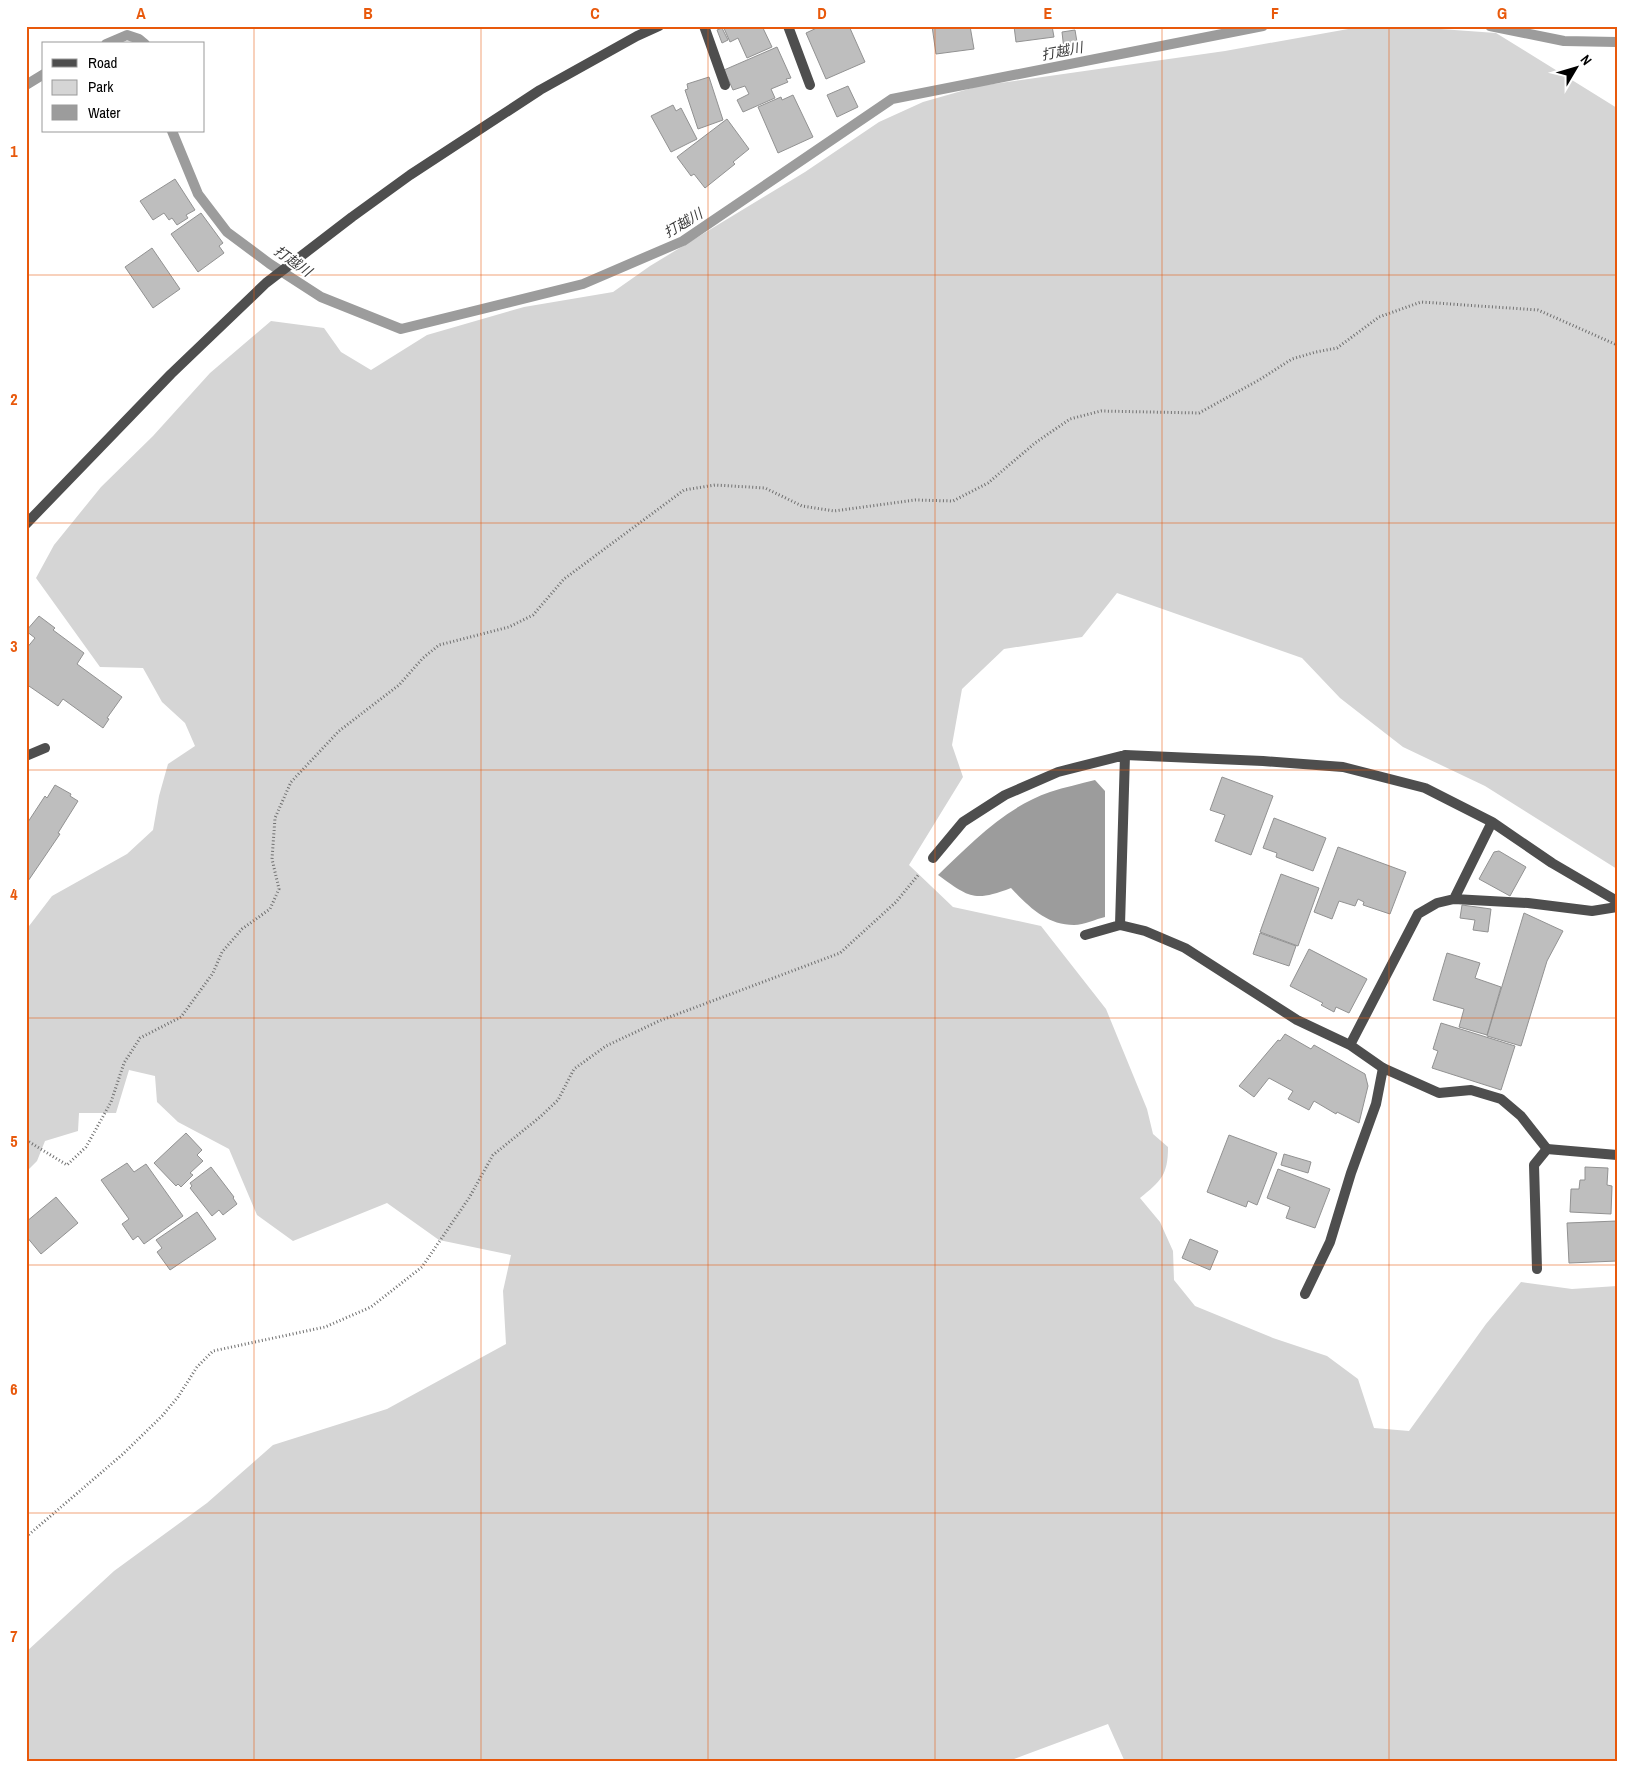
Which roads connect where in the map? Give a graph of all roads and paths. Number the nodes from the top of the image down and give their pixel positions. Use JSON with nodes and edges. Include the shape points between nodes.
{"nodes":[{"id":1,"x":659,"y":26,"type":"edge"},
{"id":2,"x":704,"y":26,"type":"edge"},
{"id":3,"x":788,"y":26,"type":"edge"},
{"id":4,"x":725,"y":85,"type":"dead end"},
{"id":5,"x":810,"y":85,"type":"dead end"},
{"id":6,"x":1617,"y":345,"type":"edge"},
{"id":7,"x":26,"y":524,"type":"edge"},
{"id":8,"x":46,"y":748,"type":"dead end"},
{"id":9,"x":1125,"y":755,"type":"junction"},
{"id":10,"x":26,"y":756,"type":"edge"},
{"id":11,"x":1492,"y":822,"type":"junction"},
{"id":12,"x":933,"y":858,"type":"joint"},
{"id":13,"x":1454,"y":899,"type":"junction"},
{"id":14,"x":1617,"y":901,"type":"edge"},
{"id":15,"x":1617,"y":907,"type":"edge"},
{"id":16,"x":1120,"y":925,"type":"junction"},
{"id":17,"x":1085,"y":935,"type":"dead end"},
{"id":18,"x":1350,"y":1045,"type":"junction"},
{"id":19,"x":1383,"y":1068,"type":"junction"},
{"id":20,"x":26,"y":1140,"type":"edge"},
{"id":21,"x":1547,"y":1149,"type":"junction"},
{"id":22,"x":1617,"y":1155,"type":"edge"},
{"id":23,"x":1537,"y":1269,"type":"dead end"},
{"id":24,"x":1305,"y":1294,"type":"dead end"},
{"id":25,"x":26,"y":1537,"type":"edge"}],
"edges":[{"from":1,"to":7,"type":"street","via":[[540,90],[410,175],[266,283],[171,374]]},
{"from":2,"to":4,"type":"street"},
{"from":3,"to":5,"type":"street"},
{"from":6,"to":20,"type":"path","via":[[1538,310],[1421,302],[1379,317],[1337,348],[1292,359],[1199,413],[1101,411],[1070,419],[1035,443],[988,483],[953,501],[915,500],[834,511],[802,506],[765,488],[715,485],[684,490],[564,579],[533,615],[509,627],[439,645],[399,685],[340,731],[291,782],[275,818],[272,859],[279,889],[270,909],[242,929],[222,952],[213,973],[181,1017],[140,1038],[124,1063],[112,1102],[86,1147],[67,1165]]},
{"from":8,"to":10,"type":"street"},
{"from":9,"to":11,"type":"street","via":[[1343,767],[1425,788]]},
{"from":9,"to":12,"type":"street","via":[[1058,772],[1005,794],[963,822]]},
{"from":9,"to":16,"type":"street"},
{"from":11,"to":13,"type":"street"},
{"from":11,"to":14,"type":"street","via":[[1552,863]]},
{"from":12,"to":25,"type":"path","via":[[896,902],[840,953],[658,1021],[606,1046],[574,1069],[558,1100],[493,1155],[469,1198],[422,1266],[371,1308],[326,1327],[213,1351],[155,1423]]},
{"from":13,"to":15,"type":"street","via":[[1592,911]]},
{"from":13,"to":18,"type":"street","via":[[1437,903],[1418,914]]},
{"from":16,"to":17,"type":"street"},
{"from":16,"to":18,"type":"street","via":[[1145,931],[1185,948],[1297,1020]]},
{"from":18,"to":19,"type":"street"},
{"from":19,"to":21,"type":"street","via":[[1438,1093],[1471,1090],[1502,1099],[1521,1116]]},
{"from":19,"to":24,"type":"street","via":[[1376,1104],[1330,1242]]},
{"from":21,"to":22,"type":"street"},
{"from":21,"to":23,"type":"street","via":[[1534,1165]]}]}
